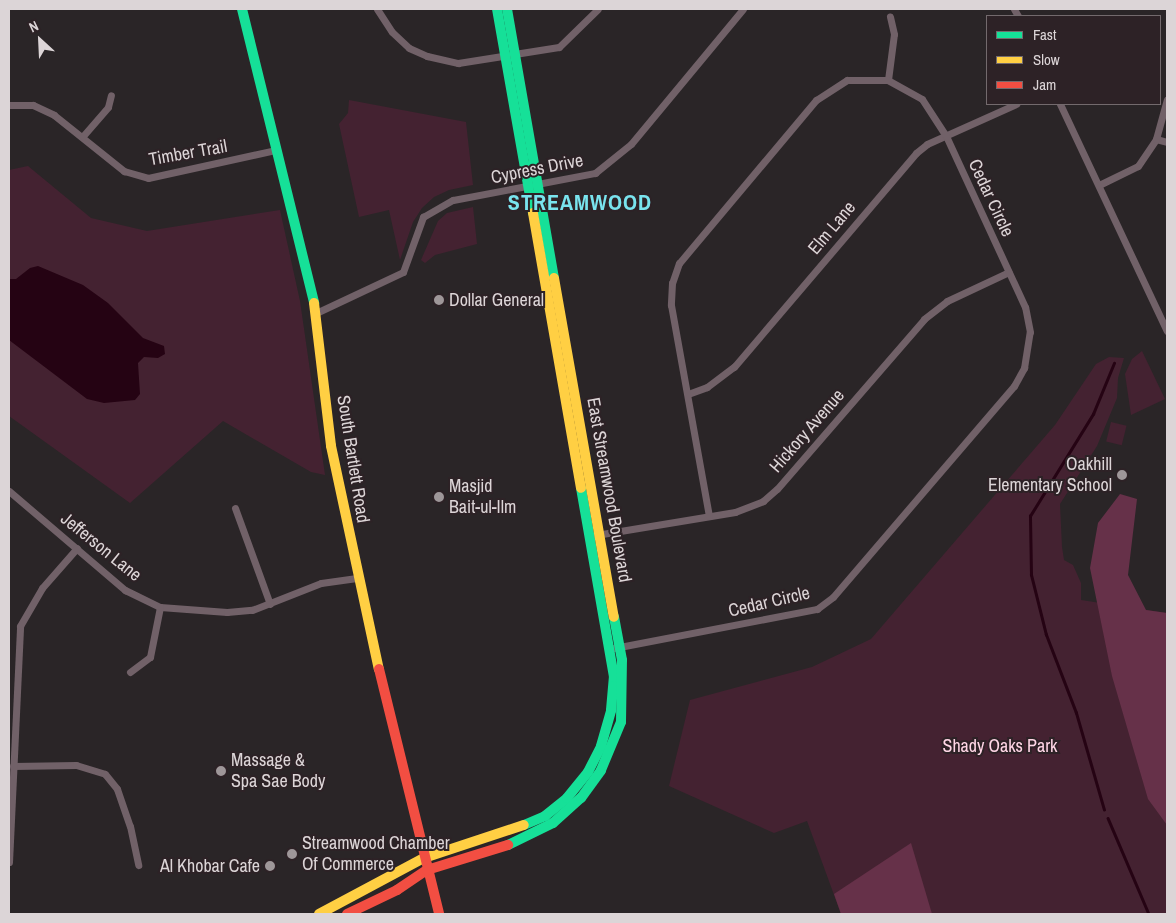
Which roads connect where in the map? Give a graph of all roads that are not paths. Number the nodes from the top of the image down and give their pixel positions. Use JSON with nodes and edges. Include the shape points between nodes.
{"nodes":[{"id":1,"x":242,"y":9,"type":"edge"},
{"id":2,"x":378,"y":9,"type":"edge"},
{"id":3,"x":497,"y":9,"type":"edge"},
{"id":4,"x":507,"y":9,"type":"edge"},
{"id":5,"x":598,"y":9,"type":"edge"},
{"id":6,"x":743,"y":9,"type":"edge"},
{"id":7,"x":890,"y":16,"type":"dead end"},
{"id":8,"x":510,"y":56,"type":"junction"},
{"id":9,"x":888,"y":80,"type":"junction"},
{"id":10,"x":111,"y":95,"type":"dead end"},
{"id":11,"x":1167,"y":99,"type":"edge"},
{"id":12,"x":9,"y":105,"type":"edge"},
{"id":13,"x":1014,"y":105,"type":"edge"},
{"id":14,"x":1060,"y":105,"type":"edge"},
{"id":15,"x":83,"y":136,"type":"junction"},
{"id":16,"x":946,"y":136,"type":"junction"},
{"id":17,"x":1156,"y":139,"type":"junction"},
{"id":18,"x":1167,"y":142,"type":"edge"},
{"id":19,"x":275,"y":150,"type":"junction"},
{"id":20,"x":533,"y":184,"type":"junction"},
{"id":21,"x":1099,"y":185,"type":"junction"},
{"id":22,"x":1009,"y":272,"type":"junction"},
{"id":23,"x":316,"y":313,"type":"junction"},
{"id":24,"x":1167,"y":331,"type":"edge"},
{"id":25,"x":688,"y":394,"type":"junction"},
{"id":26,"x":9,"y":491,"type":"edge"},
{"id":27,"x":235,"y":508,"type":"dead end"},
{"id":28,"x":709,"y":516,"type":"junction"},
{"id":29,"x":596,"y":535,"type":"junction"},
{"id":30,"x":77,"y":548,"type":"junction"},
{"id":31,"x":357,"y":578,"type":"junction"},
{"id":32,"x":270,"y":604,"type":"junction"},
{"id":33,"x":160,"y":608,"type":"junction"},
{"id":34,"x":620,"y":647,"type":"junction"},
{"id":35,"x":609,"y":649,"type":"junction"},
{"id":36,"x":12,"y":668,"type":"edge"},
{"id":37,"x":130,"y":672,"type":"dead end"},
{"id":38,"x":13,"y":766,"type":"junction"},
{"id":39,"x":424,"y":858,"type":"junction"},
{"id":40,"x":9,"y":862,"type":"edge"},
{"id":41,"x":138,"y":865,"type":"dead end"},
{"id":42,"x":427,"y":870,"type":"junction"},
{"id":43,"x":318,"y":914,"type":"edge"},
{"id":44,"x":347,"y":914,"type":"edge"},
{"id":45,"x":439,"y":914,"type":"edge"}],
"edges":[{"from":1,"to":19,"type":"street","name":"South Bartlett Road"},
{"from":2,"to":8,"type":"street","via":[[398,38],[427,56],[458,63]]},
{"from":3,"to":8,"type":"street","name":"East Streamwood Boulevard"},
{"from":4,"to":8,"type":"street","name":"East Streamwood Boulevard"},
{"from":5,"to":8,"type":"street","via":[[560,47]]},
{"from":6,"to":20,"type":"street","name":"Cypress Drive","via":[[631,144],[595,173]]},
{"from":7,"to":9,"type":"street","via":[[894,34]]},
{"from":8,"to":20,"type":"street","name":"East Streamwood Boulevard"},
{"from":9,"to":16,"type":"street","name":"Cedar Circle","via":[[922,99]]},
{"from":9,"to":25,"type":"street","name":"Cedar Circle","via":[[847,80],[816,100],[680,263],[672,283],[671,305]]},
{"from":10,"to":15,"type":"street","via":[[108,107]]},
{"from":11,"to":17,"type":"street"},
{"from":12,"to":15,"type":"street","name":"Timber Trail","via":[[33,105]]},
{"from":13,"to":16,"type":"street","name":"Elm Lane"},
{"from":14,"to":21,"type":"street"},
{"from":15,"to":19,"type":"street","name":"Timber Trail","via":[[124,171],[148,178]]},
{"from":16,"to":22,"type":"street","name":"Cedar Circle"},
{"from":16,"to":25,"type":"street","name":"Elm Lane","via":[[916,152],[734,367],[707,387]]},
{"from":17,"to":18,"type":"street"},
{"from":17,"to":21,"type":"street","via":[[1138,166]]},
{"from":19,"to":23,"type":"street","name":"South Bartlett Road"},
{"from":20,"to":23,"type":"street","name":"Cypress Drive","via":[[453,200],[423,217],[403,272]]},
{"from":20,"to":29,"type":"street","name":"East Streamwood Boulevard"},
{"from":21,"to":24,"type":"street"},
{"from":22,"to":28,"type":"street","name":"Hickory Avenue","via":[[947,301],[924,318],[771,495],[745,509]]},
{"from":22,"to":34,"type":"street","name":"Cedar Circle","via":[[1030,324],[1030,350],[1024,368],[1014,386],[834,597],[817,609],[798,614]]},
{"from":23,"to":31,"type":"street","name":"South Bartlett Road","via":[[331,446]]},
{"from":25,"to":28,"type":"street","name":"Cedar Circle"},
{"from":26,"to":30,"type":"street","name":"Jefferson Lane"},
{"from":27,"to":32,"type":"street"},
{"from":28,"to":29,"type":"street","name":"Hickory Avenue"},
{"from":29,"to":34,"type":"street","name":"East Streamwood Boulevard"},
{"from":29,"to":35,"type":"street","name":"East Streamwood Boulevard"},
{"from":30,"to":33,"type":"street","name":"Jefferson Lane","via":[[126,590]]},
{"from":30,"to":36,"type":"street","via":[[28,610],[20,626]]},
{"from":31,"to":32,"type":"street","name":"Jefferson Lane","via":[[321,583]]},
{"from":31,"to":39,"type":"street","name":"South Bartlett Road"},
{"from":32,"to":33,"type":"street","name":"Jefferson Lane","via":[[252,610],[227,612]]},
{"from":33,"to":37,"type":"street","via":[[150,657]]},
{"from":34,"to":35,"type":"street","name":"Cedar Circle"},
{"from":34,"to":42,"type":"street","name":"East Streamwood Boulevard","via":[[624,679],[619,728],[601,770],[580,798],[554,823],[533,834]]},
{"from":35,"to":39,"type":"street","name":"East Streamwood Boulevard","via":[[614,688],[609,721],[602,746],[575,789],[550,813],[532,823]]},
{"from":36,"to":38,"type":"street"},
{"from":38,"to":40,"type":"street"},
{"from":38,"to":41,"type":"street","via":[[76,765],[104,774],[120,798]]},
{"from":39,"to":42,"type":"street","name":"South Bartlett Road"},
{"from":39,"to":43,"type":"street","name":"East Streamwood Boulevard"},
{"from":42,"to":44,"type":"street","name":"East Streamwood Boulevard","via":[[397,890]]},
{"from":42,"to":45,"type":"street","name":"South Bartlett Road"}]}
